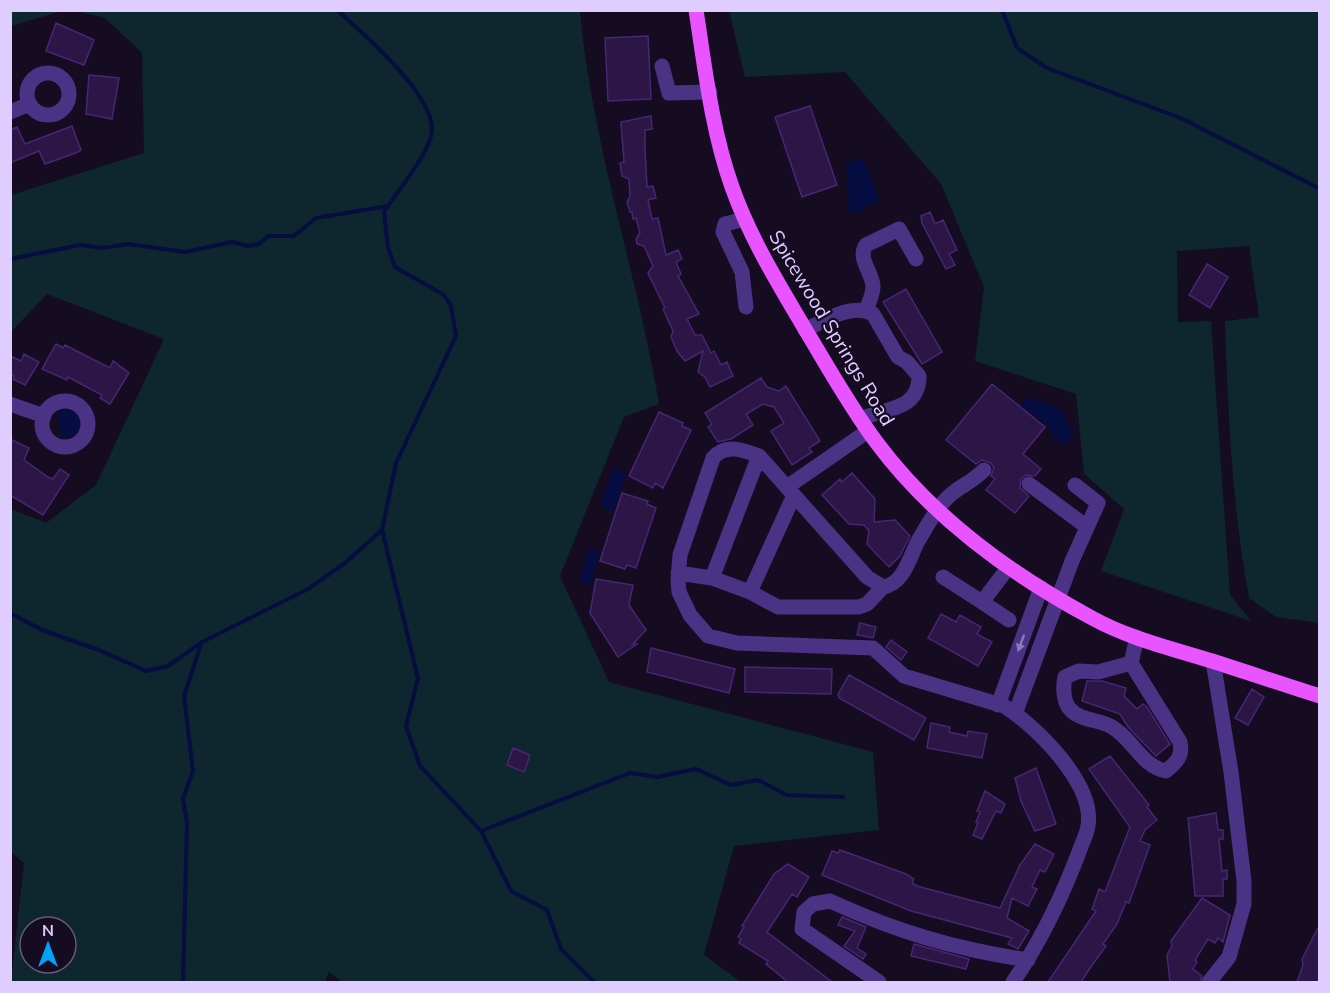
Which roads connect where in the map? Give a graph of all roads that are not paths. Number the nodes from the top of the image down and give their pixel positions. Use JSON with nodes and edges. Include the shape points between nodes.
{"nodes":[{"id":1,"x":696,"y":10,"type":"edge"},
{"id":2,"x":662,"y":66,"type":"dead end"},
{"id":3,"x":710,"y":92,"type":"junction"},
{"id":4,"x":30,"y":104,"type":"dead end"},
{"id":5,"x":10,"y":112,"type":"edge"},
{"id":6,"x":745,"y":219,"type":"junction"},
{"id":7,"x":916,"y":259,"type":"dead end"},
{"id":8,"x":746,"y":307,"type":"dead end"},
{"id":9,"x":866,"y":310,"type":"junction"},
{"id":10,"x":805,"y":330,"type":"junction"},
{"id":11,"x":10,"y":404,"type":"edge"},
{"id":12,"x":44,"y":416,"type":"dead end"},
{"id":13,"x":864,"y":425,"type":"junction"},
{"id":14,"x":759,"y":456,"type":"junction"},
{"id":15,"x":984,"y":470,"type":"dead end"},
{"id":16,"x":1029,"y":484,"type":"dead end"},
{"id":17,"x":1075,"y":485,"type":"dead end"},
{"id":18,"x":791,"y":491,"type":"junction"},
{"id":19,"x":938,"y":512,"type":"junction"},
{"id":20,"x":1087,"y":527,"type":"junction"},
{"id":21,"x":1008,"y":568,"type":"junction"},
{"id":22,"x":678,"y":573,"type":"junction"},
{"id":23,"x":943,"y":577,"type":"dead end"},
{"id":24,"x":712,"y":578,"type":"junction"},
{"id":25,"x":883,"y":587,"type":"junction"},
{"id":26,"x":1041,"y":588,"type":"junction"},
{"id":27,"x":750,"y":592,"type":"junction"},
{"id":28,"x":1058,"y":598,"type":"junction"},
{"id":29,"x":982,"y":602,"type":"junction"},
{"id":30,"x":1009,"y":620,"type":"dead end"},
{"id":31,"x":1137,"y":637,"type":"junction"},
{"id":32,"x":1212,"y":661,"type":"junction"},
{"id":33,"x":1131,"y":663,"type":"junction"},
{"id":34,"x":1320,"y":696,"type":"edge"},
{"id":35,"x":998,"y":705,"type":"junction"},
{"id":36,"x":1015,"y":714,"type":"junction"},
{"id":37,"x":1028,"y":960,"type":"junction"},
{"id":38,"x":879,"y":982,"type":"edge"},
{"id":39,"x":1013,"y":982,"type":"edge"},
{"id":40,"x":1209,"y":982,"type":"edge"}],
"edges":[{"from":1,"to":3,"type":"main road","name":"Spicewood Springs Road"},
{"from":2,"to":3,"type":"street","via":[[669,93]]},
{"from":3,"to":6,"type":"main road","name":"Spicewood Springs Road","via":[[721,150]]},
{"from":4,"to":5,"type":"street"},
{"from":6,"to":8,"type":"street","via":[[725,224],[723,232],[742,272]]},
{"from":6,"to":10,"type":"main road","name":"Spicewood Springs Road"},
{"from":7,"to":9,"type":"street","via":[[899,229],[866,245],[863,256],[873,290]]},
{"from":9,"to":10,"type":"street","via":[[845,312]]},
{"from":9,"to":13,"type":"street","via":[[873,314],[898,357],[918,376],[918,386],[909,403]]},
{"from":10,"to":13,"type":"main road","name":"Spicewood Springs Road"},
{"from":11,"to":12,"type":"street"},
{"from":13,"to":18,"type":"street"},
{"from":13,"to":19,"type":"main road","name":"Spicewood Springs Road"},
{"from":14,"to":18,"type":"street"},
{"from":14,"to":22,"type":"street","via":[[738,448],[722,451],[713,458],[680,555]]},
{"from":14,"to":24,"type":"street"},
{"from":15,"to":19,"type":"street","via":[[972,483],[952,494]]},
{"from":16,"to":20,"type":"street"},
{"from":17,"to":20,"type":"street","via":[[1098,503]]},
{"from":18,"to":25,"type":"street","via":[[867,577]]},
{"from":18,"to":27,"type":"street"},
{"from":19,"to":21,"type":"main road","name":"Spicewood Springs Road"},
{"from":19,"to":25,"type":"street","via":[[917,543],[908,566],[889,586]]},
{"from":20,"to":28,"type":"street"},
{"from":21,"to":26,"type":"main road","name":"Spicewood Springs Road"},
{"from":21,"to":29,"type":"street"},
{"from":22,"to":24,"type":"street"},
{"from":22,"to":35,"type":"street","via":[[679,592],[690,615],[708,636],[737,643],[873,648],[904,675]]},
{"from":23,"to":29,"type":"street"},
{"from":24,"to":27,"type":"street"},
{"from":25,"to":27,"type":"street","via":[[859,607],[778,607]]},
{"from":26,"to":28,"type":"main road","name":"Spicewood Springs Road"},
{"from":26,"to":35,"type":"street","one_way":true},
{"from":28,"to":31,"type":"main road","name":"Spicewood Springs Road","via":[[1095,620]]},
{"from":28,"to":36,"type":"street"},
{"from":29,"to":30,"type":"street"},
{"from":31,"to":32,"type":"main road","name":"Spicewood Springs Road"},
{"from":31,"to":33,"type":"street"},
{"from":32,"to":34,"type":"main road","name":"Spicewood Springs Road"},
{"from":32,"to":40,"type":"street","via":[[1231,772],[1244,904],[1229,957]]},
{"from":33,"to":33,"type":"street","via":[[1180,742],[1182,751],[1177,763],[1166,771],[1155,769],[1114,727],[1077,715],[1068,707],[1065,677],[1078,671],[1098,672]]},
{"from":35,"to":36,"type":"street"},
{"from":36,"to":37,"type":"street","via":[[1067,764],[1082,796],[1088,825],[1068,881]]},
{"from":37,"to":38,"type":"street","via":[[933,942],[830,901],[813,904],[804,912],[802,929]]},
{"from":37,"to":39,"type":"street"}]}
